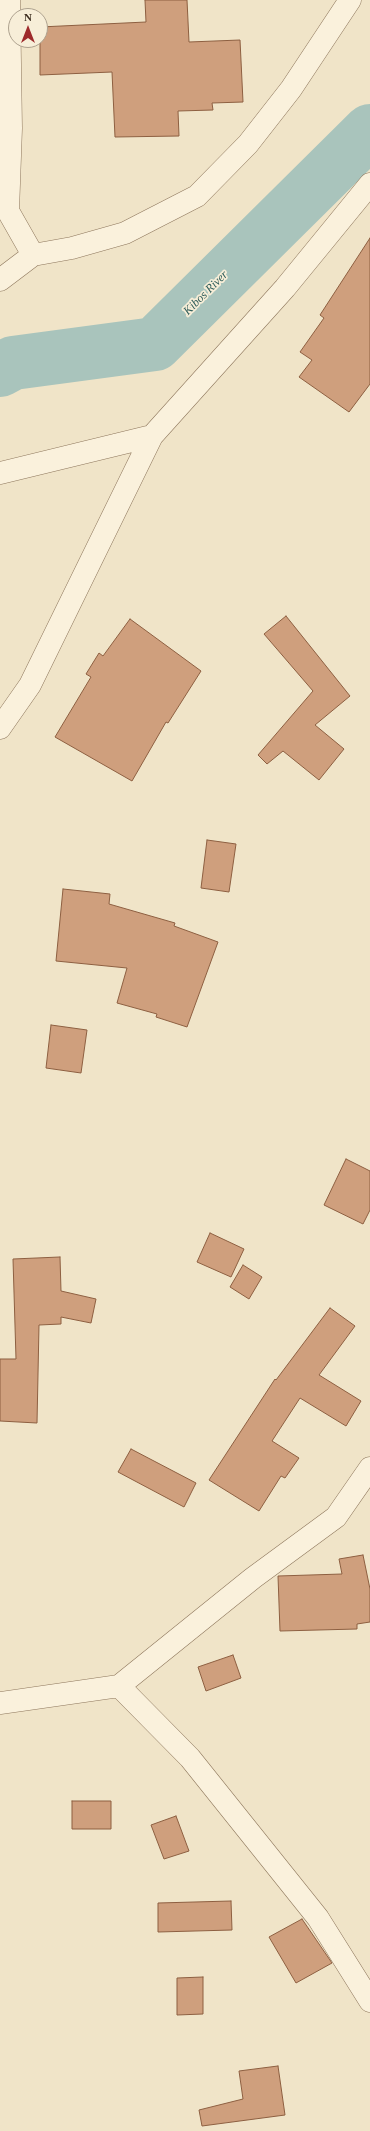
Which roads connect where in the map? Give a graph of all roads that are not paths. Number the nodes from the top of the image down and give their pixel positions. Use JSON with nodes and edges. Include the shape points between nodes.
{"nodes":[{"id":1,"x":9,"y":0,"type":"edge"},
{"id":2,"x":350,"y":0,"type":"edge"},
{"id":3,"x":370,"y":184,"type":"edge"},
{"id":4,"x":33,"y":255,"type":"junction"},
{"id":5,"x":0,"y":280,"type":"edge"},
{"id":6,"x":152,"y":436,"type":"junction"},
{"id":7,"x":0,"y":473,"type":"edge"},
{"id":8,"x":0,"y":728,"type":"edge"},
{"id":9,"x":370,"y":1468,"type":"edge"},
{"id":10,"x":119,"y":1686,"type":"junction"},
{"id":11,"x":0,"y":1703,"type":"edge"},
{"id":12,"x":370,"y":2001,"type":"edge"}],
"edges":[{"from":1,"to":4,"type":"street","via":[[11,128],[8,211]]},
{"from":2,"to":4,"type":"street","via":[[291,89],[253,138],[197,196],[125,233],[72,248]]},
{"from":3,"to":6,"type":"street","via":[[285,288]]},
{"from":4,"to":5,"type":"street"},
{"from":6,"to":7,"type":"street"},
{"from":6,"to":8,"type":"street","via":[[30,685]]},
{"from":9,"to":10,"type":"street","via":[[336,1517],[253,1578]]},
{"from":10,"to":11,"type":"street"},
{"from":10,"to":12,"type":"street","via":[[190,1758],[318,1918]]}]}
